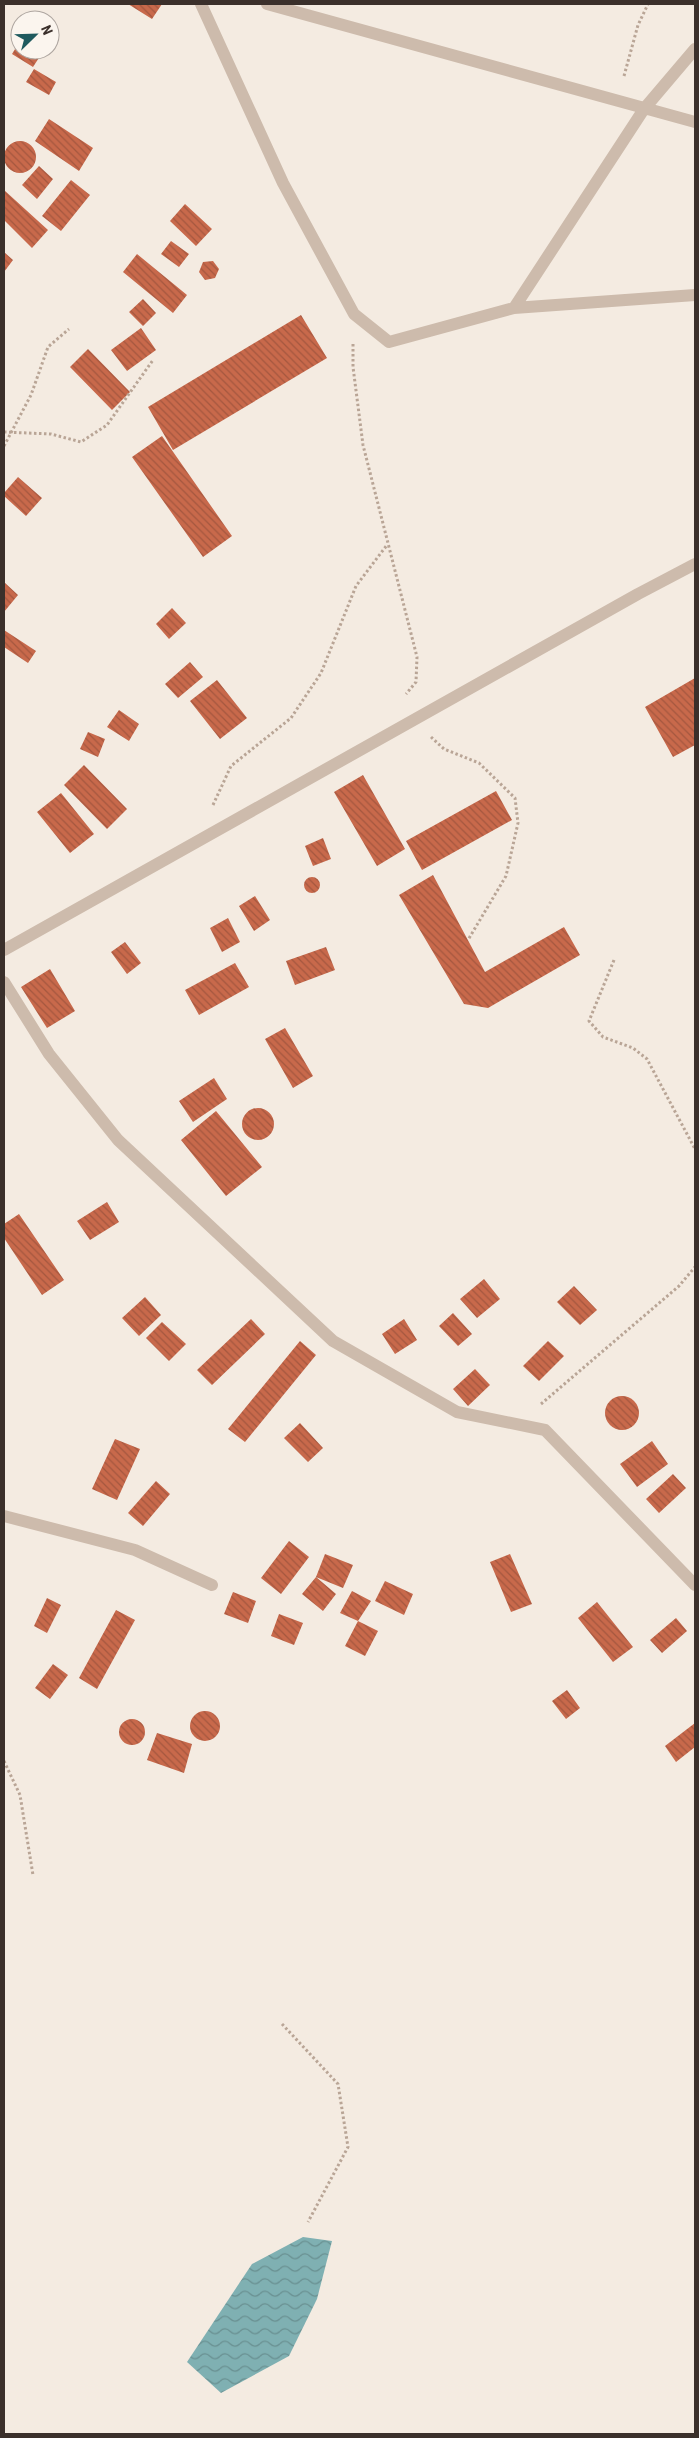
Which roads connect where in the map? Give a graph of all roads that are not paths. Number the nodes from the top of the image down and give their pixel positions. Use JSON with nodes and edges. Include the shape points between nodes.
{"nodes":[{"id":1,"x":201,"y":4,"type":"edge"},
{"id":2,"x":267,"y":4,"type":"edge"},
{"id":3,"x":695,"y":49,"type":"edge"},
{"id":4,"x":644,"y":109,"type":"junction"},
{"id":5,"x":695,"y":122,"type":"edge"},
{"id":6,"x":695,"y":295,"type":"edge"},
{"id":7,"x":514,"y":308,"type":"junction"},
{"id":8,"x":695,"y":564,"type":"edge"},
{"id":9,"x":4,"y":950,"type":"edge"},
{"id":10,"x":4,"y":982,"type":"edge"},
{"id":11,"x":4,"y":1516,"type":"edge"},
{"id":12,"x":212,"y":1585,"type":"dead end"},
{"id":13,"x":695,"y":1585,"type":"edge"}],
"edges":[{"from":1,"to":7,"type":"street","via":[[283,183],[354,314],[389,342]]},
{"from":2,"to":4,"type":"street"},
{"from":3,"to":4,"type":"street"},
{"from":4,"to":5,"type":"street"},
{"from":4,"to":7,"type":"street"},
{"from":6,"to":7,"type":"street"},
{"from":8,"to":9,"type":"street"},
{"from":10,"to":13,"type":"street","via":[[49,1054],[118,1140],[333,1341],[456,1412],[545,1430]]},
{"from":11,"to":12,"type":"street","via":[[134,1550]]}]}
